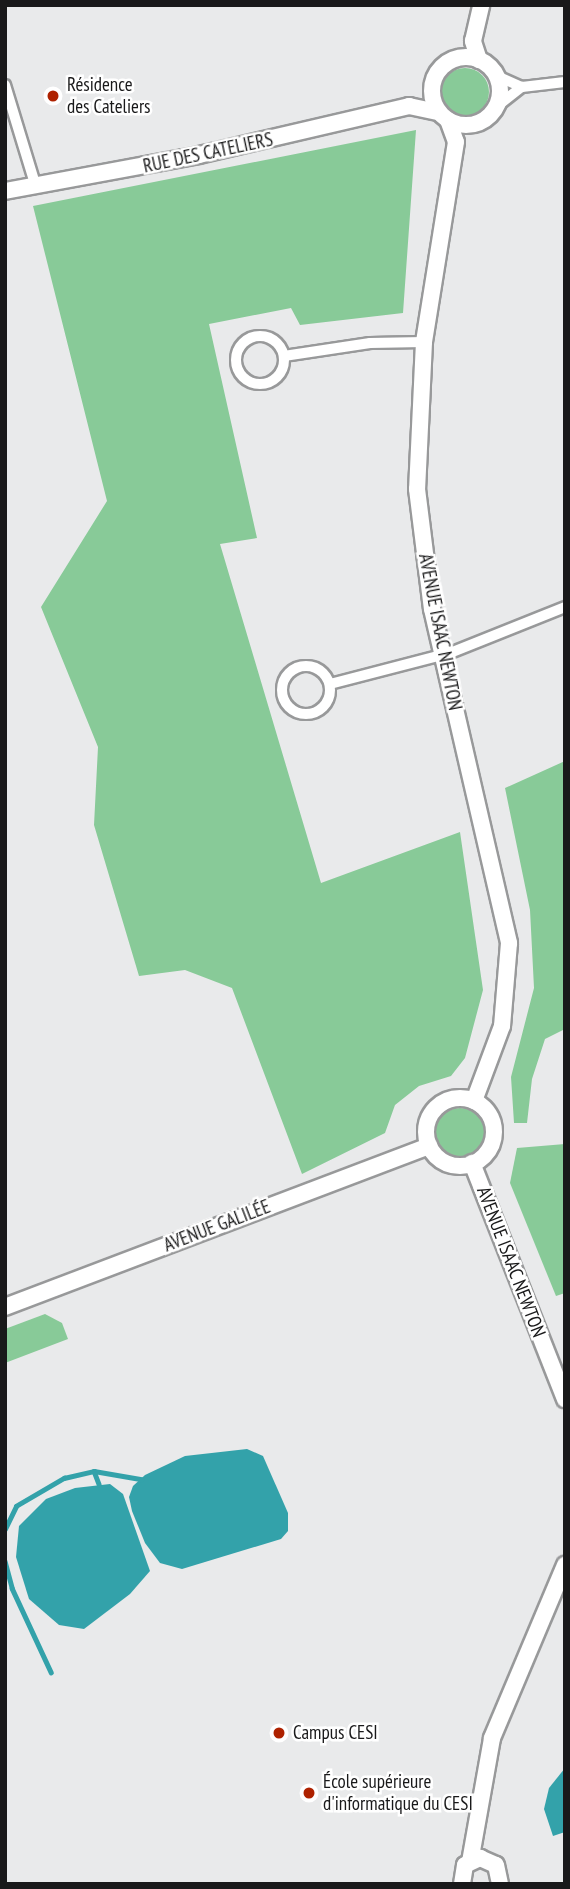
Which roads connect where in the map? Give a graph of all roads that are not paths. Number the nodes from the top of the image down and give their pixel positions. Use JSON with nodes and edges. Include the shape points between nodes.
{"nodes":[{"id":1,"x":481,"y":5,"type":"edge"},
{"id":2,"x":473,"y":41,"type":"junction"},
{"id":3,"x":455,"y":59,"type":"junction"},
{"id":4,"x":480,"y":60,"type":"junction"},
{"id":5,"x":497,"y":76,"type":"junction"},
{"id":6,"x":565,"y":82,"type":"edge"},
{"id":7,"x":433,"y":83,"type":"junction"},
{"id":8,"x":5,"y":85,"type":"edge"},
{"id":9,"x":522,"y":87,"type":"junction"},
{"id":10,"x":409,"y":106,"type":"junction"},
{"id":11,"x":496,"y":107,"type":"junction"},
{"id":12,"x":443,"y":116,"type":"junction"},
{"id":13,"x":472,"y":125,"type":"junction"},
{"id":14,"x":455,"y":155,"type":"junction"},
{"id":15,"x":35,"y":184,"type":"junction"},
{"id":16,"x":5,"y":191,"type":"edge"},
{"id":17,"x":424,"y":342,"type":"junction"},
{"id":18,"x":284,"y":356,"type":"junction"},
{"id":19,"x":565,"y":607,"type":"edge"},
{"id":20,"x":442,"y":654,"type":"junction"},
{"id":21,"x":330,"y":684,"type":"junction"},
{"id":22,"x":474,"y":1101,"type":"junction"},
{"id":23,"x":429,"y":1146,"type":"junction"},
{"id":24,"x":472,"y":1163,"type":"junction"},
{"id":25,"x":5,"y":1307,"type":"edge"},
{"id":26,"x":565,"y":1399,"type":"edge"},
{"id":27,"x":565,"y":1565,"type":"edge"},
{"id":28,"x":478,"y":1829,"type":"junction"},
{"id":29,"x":491,"y":1861,"type":"junction"},
{"id":30,"x":462,"y":1876,"type":"edge"},
{"id":31,"x":500,"y":1884,"type":"edge"}],
"edges":[{"from":1,"to":2,"type":"street"},
{"from":2,"to":3,"type":"street"},
{"from":2,"to":4,"type":"street"},
{"from":3,"to":4,"type":"street"},
{"from":3,"to":7,"type":"street","via":[[441,68]]},
{"from":4,"to":5,"type":"street"},
{"from":5,"to":9,"type":"street"},
{"from":5,"to":11,"type":"street","via":[[500,92]]},
{"from":6,"to":9,"type":"street"},
{"from":7,"to":10,"type":"street"},
{"from":7,"to":12,"type":"street"},
{"from":8,"to":15,"type":"street"},
{"from":9,"to":11,"type":"street"},
{"from":10,"to":12,"type":"street","name":"RUE DES CATELIERS"},
{"from":10,"to":15,"type":"street","name":"RUE DES CATELIERS","via":[[199,155]]},
{"from":11,"to":13,"type":"street"},
{"from":12,"to":13,"type":"street"},
{"from":12,"to":14,"type":"street","name":"AVENUE ISAAC NEWTON","via":[[454,127]]},
{"from":13,"to":14,"type":"street","name":"AVENUE ISAAC NEWTON"},
{"from":14,"to":17,"type":"street","name":"AVENUE ISAAC NEWTON"},
{"from":15,"to":16,"type":"street","name":"RUE DES CATELIERS"},
{"from":17,"to":18,"type":"street","via":[[370,343]]},
{"from":17,"to":20,"type":"street","name":"AVENUE ISAAC NEWTON","via":[[417,435],[419,513]]},
{"from":18,"to":18,"type":"street","via":[[278,344],[260,335],[241,343],[236,362],[245,379],[263,384],[279,374]]},
{"from":19,"to":20,"type":"street"},
{"from":20,"to":21,"type":"street"},
{"from":20,"to":22,"type":"street","name":"AVENUE ISAAC NEWTON","via":[[509,943],[502,1026]]},
{"from":21,"to":21,"type":"street","via":[[324,672],[306,665],[287,674],[282,693],[293,710],[314,713],[329,698]]},
{"from":22,"to":23,"type":"street","via":[[452,1098],[433,1111],[426,1133]]},
{"from":22,"to":24,"type":"street","via":[[489,1114],[494,1132],[488,1151]]},
{"from":23,"to":24,"type":"street","via":[[452,1165]]},
{"from":23,"to":25,"type":"street","name":"AVENUE GALILÉE"},
{"from":24,"to":26,"type":"street","name":"AVENUE ISAAC NEWTON"},
{"from":27,"to":28,"type":"street","via":[[492,1738],[479,1790]]},
{"from":28,"to":29,"type":"street"},
{"from":28,"to":30,"type":"street"},
{"from":29,"to":30,"type":"street","via":[[480,1858]]},
{"from":29,"to":31,"type":"street","via":[[499,1870]]}]}
